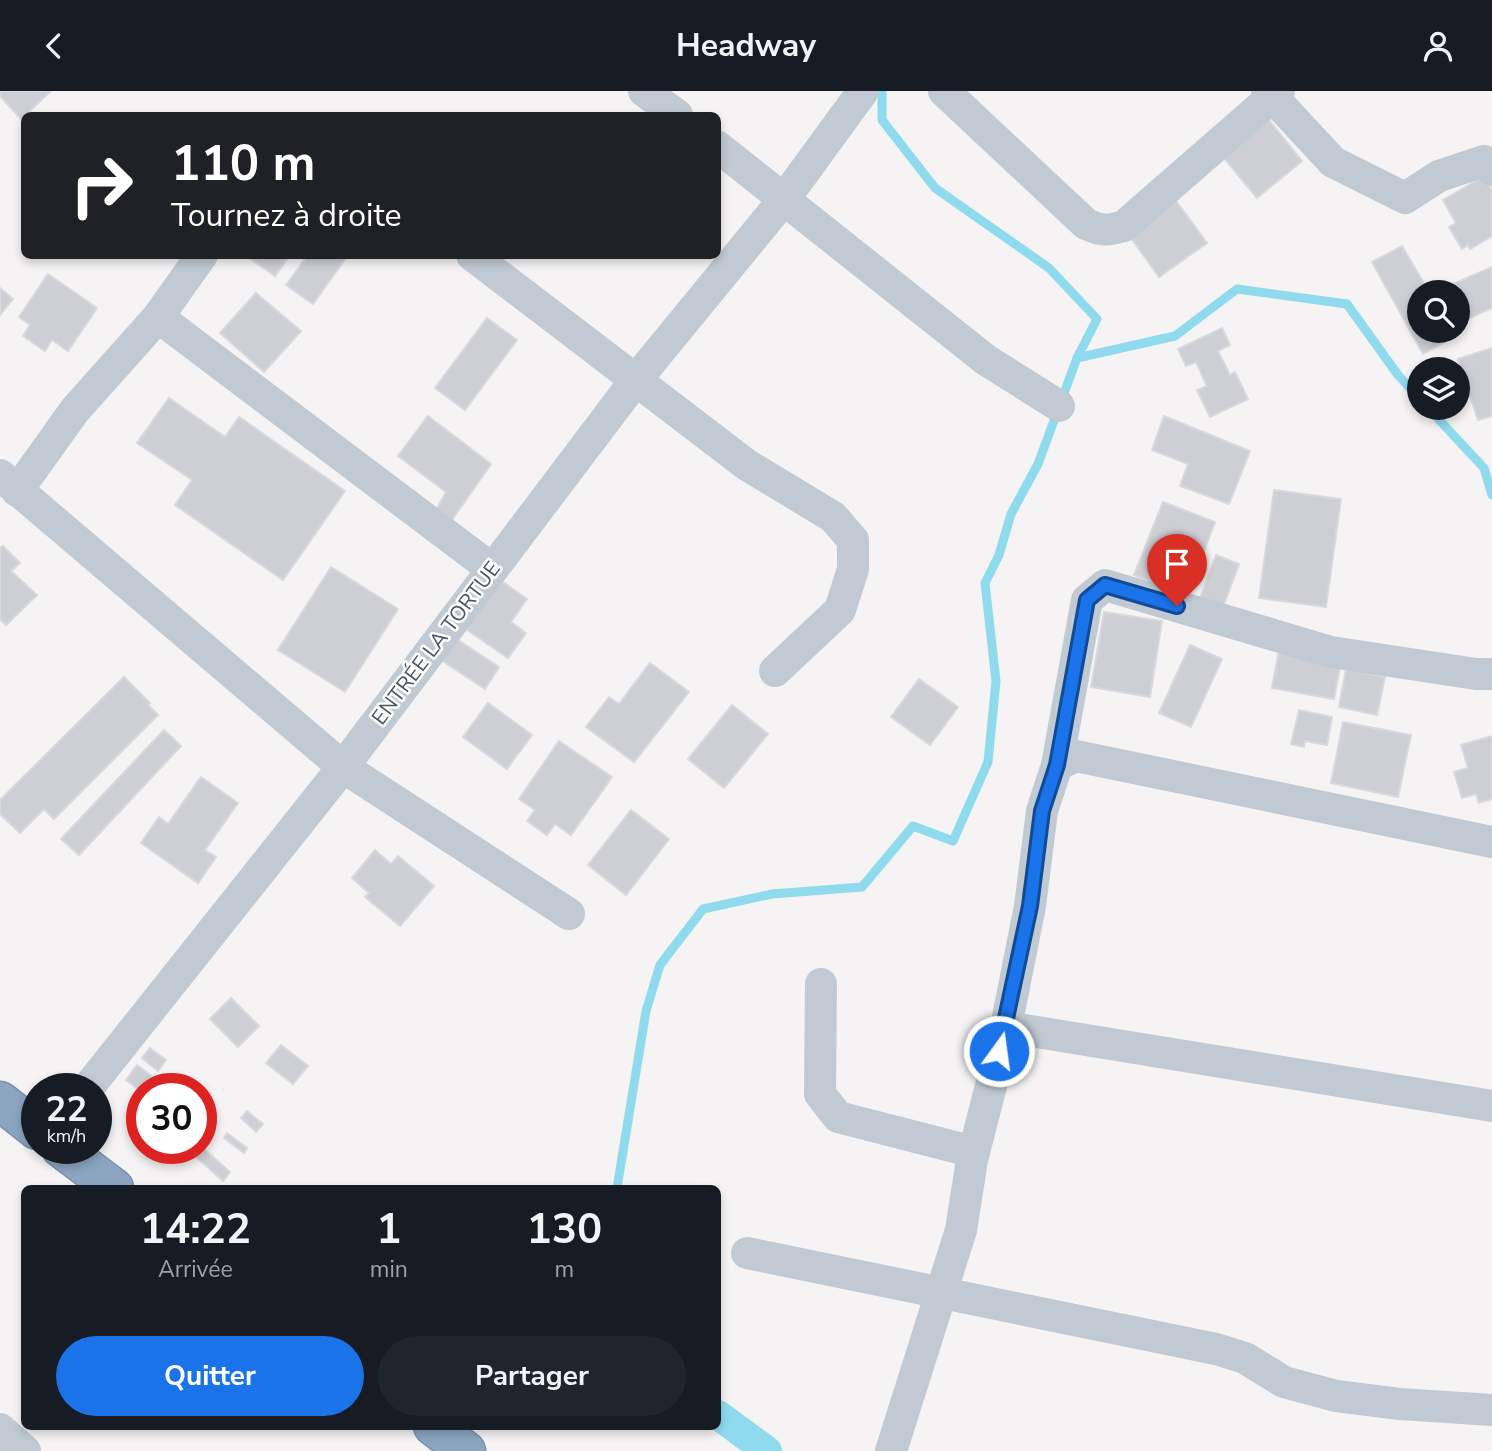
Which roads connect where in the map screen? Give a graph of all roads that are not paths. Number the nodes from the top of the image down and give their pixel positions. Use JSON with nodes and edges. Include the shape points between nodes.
{"nodes":[{"id":1,"x":644,"y":91,"type":"edge"},
{"id":2,"x":863,"y":91,"type":"edge"},
{"id":3,"x":944,"y":91,"type":"edge"},
{"id":4,"x":1272,"y":93,"type":"edge"},
{"id":5,"x":673,"y":112,"type":"edge"},
{"id":6,"x":721,"y":149,"type":"edge"},
{"id":7,"x":1489,"y":161,"type":"edge"},
{"id":8,"x":785,"y":198,"type":"junction"},
{"id":9,"x":199,"y":259,"type":"edge"},
{"id":10,"x":477,"y":259,"type":"edge"},
{"id":11,"x":158,"y":317,"type":"junction"},
{"id":12,"x":635,"y":381,"type":"junction"},
{"id":13,"x":1059,"y":406,"type":"dead end"},
{"id":14,"x":8,"y":483,"type":"edge"},
{"id":15,"x":492,"y":569,"type":"junction"},
{"id":16,"x":775,"y":671,"type":"dead end"},
{"id":17,"x":1492,"y":674,"type":"edge"},
{"id":18,"x":1057,"y":765,"type":"junction"},
{"id":19,"x":343,"y":767,"type":"junction"},
{"id":20,"x":1492,"y":842,"type":"edge"},
{"id":21,"x":569,"y":914,"type":"dead end"},
{"id":22,"x":821,"y":984,"type":"dead end"},
{"id":23,"x":1006,"y":1027,"type":"junction"},
{"id":24,"x":100,"y":1073,"type":"edge"},
{"id":25,"x":0,"y":1101,"type":"edge"},
{"id":26,"x":1492,"y":1106,"type":"edge"},
{"id":27,"x":21,"y":1117,"type":"edge"},
{"id":28,"x":974,"y":1152,"type":"junction"},
{"id":29,"x":82,"y":1164,"type":"edge"},
{"id":30,"x":110,"y":1185,"type":"edge"},
{"id":31,"x":747,"y":1253,"type":"dead end"},
{"id":32,"x":940,"y":1293,"type":"junction"},
{"id":33,"x":1492,"y":1410,"type":"edge"},
{"id":34,"x":0,"y":1429,"type":"edge"},
{"id":35,"x":438,"y":1430,"type":"edge"},
{"id":36,"x":25,"y":1451,"type":"edge"},
{"id":37,"x":466,"y":1451,"type":"edge"},
{"id":38,"x":891,"y":1451,"type":"edge"}],
"edges":[{"from":1,"to":5,"type":"street"},
{"from":2,"to":8,"type":"street","name":"ENTRÉE LA TORTUE"},
{"from":3,"to":4,"type":"street","via":[[1086,224],[1100,231],[1124,226]]},
{"from":4,"to":7,"type":"street","via":[[1333,162],[1405,198],[1439,176]]},
{"from":6,"to":8,"type":"street"},
{"from":8,"to":12,"type":"street","name":"ENTRÉE LA TORTUE"},
{"from":8,"to":13,"type":"street","via":[[986,360]]},
{"from":9,"to":11,"type":"street"},
{"from":10,"to":12,"type":"street"},
{"from":11,"to":14,"type":"street"},
{"from":11,"to":15,"type":"street"},
{"from":12,"to":15,"type":"street","name":"ENTRÉE LA TORTUE"},
{"from":12,"to":16,"type":"street","via":[[747,465],[833,517],[853,540],[853,569],[840,610]]},
{"from":14,"to":19,"type":"street"},
{"from":15,"to":19,"type":"street","name":"ENTRÉE LA TORTUE"},
{"from":17,"to":18,"type":"street","via":[[1331,652],[1105,585],[1087,600]]},
{"from":18,"to":20,"type":"street","via":[[1076,756]]},
{"from":18,"to":23,"type":"street","via":[[1042,811],[1030,906]]},
{"from":19,"to":21,"type":"street"},
{"from":19,"to":24,"type":"street","name":"ENTRÉE LA TORTUE"},
{"from":22,"to":28,"type":"street","via":[[820,1094],[838,1117]]},
{"from":23,"to":26,"type":"street"},
{"from":23,"to":28,"type":"street"},
{"from":25,"to":27,"type":"highway"},
{"from":28,"to":32,"type":"street","via":[[961,1230]]},
{"from":29,"to":30,"type":"highway"},
{"from":31,"to":32,"type":"street"},
{"from":32,"to":33,"type":"street","via":[[1216,1349],[1245,1358],[1284,1382],[1336,1396]]},
{"from":32,"to":38,"type":"street"},
{"from":34,"to":36,"type":"street"},
{"from":35,"to":37,"type":"highway"}]}
